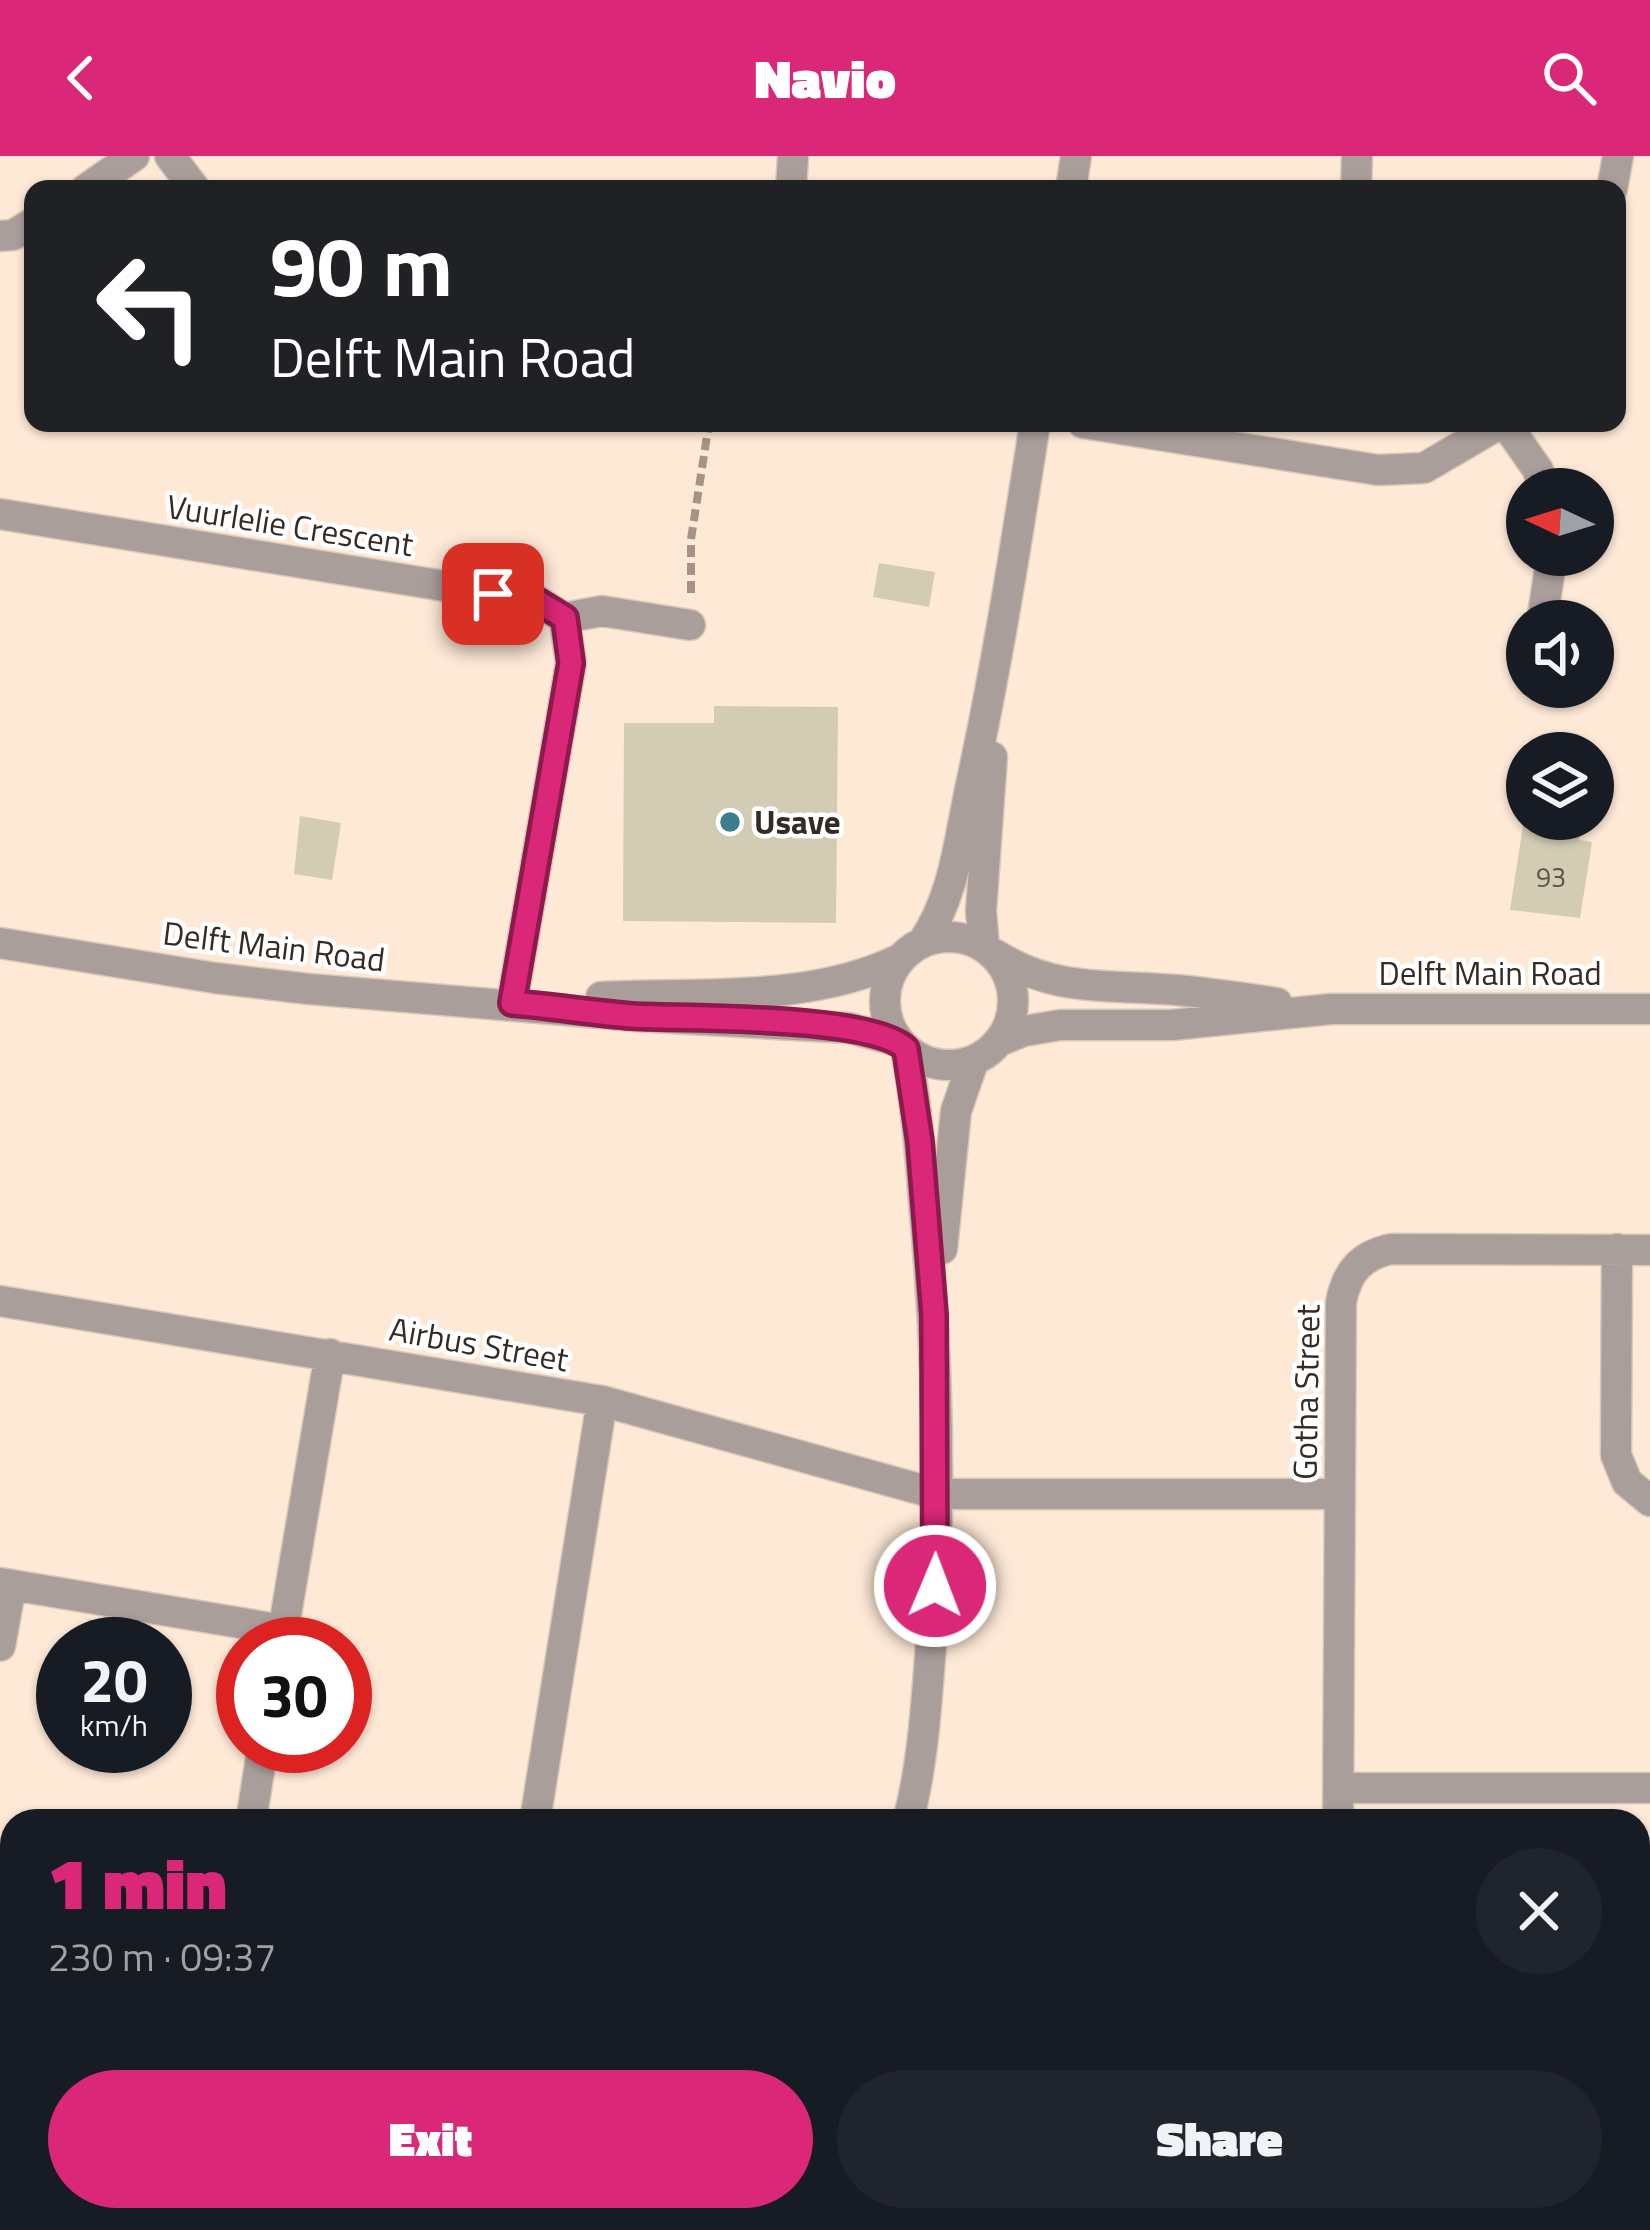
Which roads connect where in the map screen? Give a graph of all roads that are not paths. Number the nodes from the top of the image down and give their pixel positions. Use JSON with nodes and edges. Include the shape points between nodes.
{"nodes":[{"id":1,"x":134,"y":156,"type":"edge"},
{"id":2,"x":170,"y":156,"type":"edge"},
{"id":3,"x":99,"y":180,"type":"edge"},
{"id":4,"x":188,"y":180,"type":"edge"},
{"id":5,"x":1034,"y":432,"type":"edge"},
{"id":6,"x":1139,"y":432,"type":"edge"},
{"id":7,"x":1487,"y":432,"type":"edge"},
{"id":8,"x":1510,"y":432,"type":"edge"},
{"id":9,"x":1537,"y":468,"type":"edge"},
{"id":10,"x":0,"y":514,"type":"edge"},
{"id":11,"x":565,"y":618,"type":"junction"},
{"id":12,"x":690,"y":625,"type":"road end"},
{"id":13,"x":997,"y":668,"type":"junction"},
{"id":14,"x":0,"y":943,"type":"edge"},
{"id":15,"x":911,"y":950,"type":"junction"},
{"id":16,"x":990,"y":950,"type":"junction"},
{"id":17,"x":527,"y":1004,"type":"junction"},
{"id":18,"x":1650,"y":1009,"type":"edge"},
{"id":19,"x":1330,"y":1010,"type":"junction"},
{"id":20,"x":999,"y":1041,"type":"junction"},
{"id":21,"x":902,"y":1045,"type":"junction"},
{"id":22,"x":973,"y":1062,"type":"junction"},
{"id":23,"x":1617,"y":1250,"type":"junction"},
{"id":24,"x":1650,"y":1250,"type":"edge"},
{"id":25,"x":0,"y":1300,"type":"edge"},
{"id":26,"x":934,"y":1315,"type":"junction"},
{"id":27,"x":330,"y":1354,"type":"junction"},
{"id":28,"x":602,"y":1401,"type":"junction"},
{"id":29,"x":937,"y":1494,"type":"junction"},
{"id":30,"x":1340,"y":1494,"type":"junction"},
{"id":31,"x":1650,"y":1501,"type":"edge"},
{"id":32,"x":6,"y":1584,"type":"edge"},
{"id":33,"x":285,"y":1617,"type":"edge"},
{"id":34,"x":216,"y":1624,"type":"edge"},
{"id":35,"x":0,"y":1646,"type":"edge"},
{"id":36,"x":258,"y":1773,"type":"edge"},
{"id":37,"x":1339,"y":1788,"type":"junction"},
{"id":38,"x":1650,"y":1788,"type":"edge"},
{"id":39,"x":252,"y":1809,"type":"edge"},
{"id":40,"x":537,"y":1809,"type":"edge"},
{"id":41,"x":911,"y":1809,"type":"edge"},
{"id":42,"x":1339,"y":1809,"type":"edge"}],
"edges":[{"from":1,"to":3,"type":"street"},
{"from":2,"to":4,"type":"street"},
{"from":5,"to":13,"type":"street"},
{"from":6,"to":7,"type":"street","via":[[1378,470],[1424,468]]},
{"from":8,"to":9,"type":"street"},
{"from":10,"to":11,"type":"street","name":"Vuurlelie Crescent","via":[[537,601]]},
{"from":11,"to":12,"type":"street","name":"Vuurlelie Crescent","via":[[602,611]]},
{"from":11,"to":17,"type":"street","via":[[571,663]]},
{"from":13,"to":15,"type":"street","via":[[949,892]]},
{"from":13,"to":16,"type":"street","via":[[981,910]]},
{"from":14,"to":17,"type":"street","name":"Delft Main Road","via":[[309,989]]},
{"from":15,"to":16,"type":"street","via":[[954,936]]},
{"from":15,"to":17,"type":"street","name":"Delft Main Road","via":[[852,980],[816,987]]},
{"from":15,"to":21,"type":"street","via":[[885,994]]},
{"from":16,"to":19,"type":"street","name":"Delft Main Road","via":[[1059,983]]},
{"from":16,"to":20,"type":"street","via":[[1013,992]]},
{"from":17,"to":21,"type":"street","name":"Delft Main Road","via":[[849,1028]]},
{"from":18,"to":19,"type":"street","name":"Delft Main Road"},
{"from":19,"to":20,"type":"street","name":"Delft Main Road","via":[[1060,1025]]},
{"from":20,"to":22,"type":"street"},
{"from":21,"to":22,"type":"street","via":[[938,1065]]},
{"from":21,"to":26,"type":"street","via":[[920,1142]]},
{"from":22,"to":26,"type":"street","via":[[951,1140]]},
{"from":23,"to":24,"type":"street","name":"Gotha Street"},
{"from":23,"to":30,"type":"street","name":"Gotha Street","via":[[1391,1250],[1364,1258],[1341,1302]]},
{"from":23,"to":31,"type":"street","via":[[1616,1455],[1628,1482]]},
{"from":25,"to":27,"type":"street","name":"Airbus Street"},
{"from":26,"to":29,"type":"street"},
{"from":27,"to":28,"type":"street","name":"Airbus Street"},
{"from":27,"to":33,"type":"street"},
{"from":28,"to":29,"type":"street","name":"Airbus Street"},
{"from":28,"to":40,"type":"street"},
{"from":29,"to":30,"type":"street","name":"Airbus Street"},
{"from":29,"to":41,"type":"street"},
{"from":30,"to":37,"type":"street","name":"Gotha Street"},
{"from":32,"to":34,"type":"street"},
{"from":32,"to":35,"type":"street"},
{"from":36,"to":39,"type":"street"},
{"from":37,"to":38,"type":"street"},
{"from":37,"to":42,"type":"street","name":"Gotha Street"}]}
